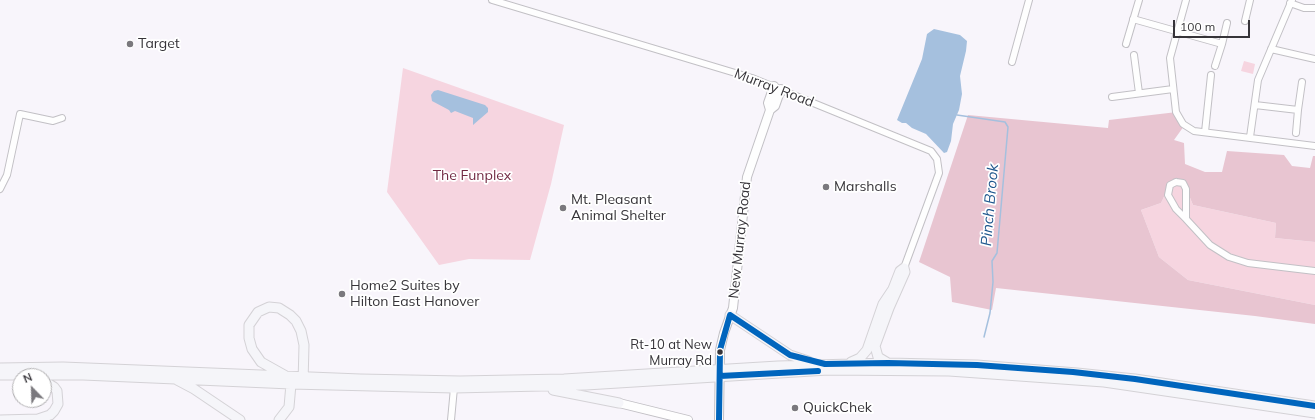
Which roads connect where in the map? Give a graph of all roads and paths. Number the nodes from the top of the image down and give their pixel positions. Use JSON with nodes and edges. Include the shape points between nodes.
{"nodes":[{"id":1,"x":492,"y":0,"type":"edge"},
{"id":2,"x":1029,"y":0,"type":"edge"},
{"id":3,"x":1139,"y":0,"type":"edge"},
{"id":4,"x":1186,"y":0,"type":"edge"},
{"id":5,"x":1250,"y":0,"type":"edge"},
{"id":6,"x":1291,"y":2,"type":"edge"},
{"id":7,"x":1315,"y":8,"type":"edge"},
{"id":8,"x":1133,"y":19,"type":"junction"},
{"id":9,"x":1245,"y":21,"type":"dead end"},
{"id":10,"x":1227,"y":23,"type":"dead end"},
{"id":11,"x":1177,"y":31,"type":"junction"},
{"id":12,"x":1126,"y":44,"type":"dead end"},
{"id":13,"x":1222,"y":44,"type":"junction"},
{"id":14,"x":1271,"y":49,"type":"junction"},
{"id":15,"x":1134,"y":55,"type":"dead end"},
{"id":16,"x":1315,"y":59,"type":"edge"},
{"id":17,"x":1012,"y":62,"type":"dead end"},
{"id":18,"x":1215,"y":66,"type":"dead end"},
{"id":19,"x":1211,"y":75,"type":"dead end"},
{"id":20,"x":1302,"y":82,"type":"dead end"},
{"id":21,"x":777,"y":87,"type":"junction"},
{"id":22,"x":1173,"y":89,"type":"junction"},
{"id":23,"x":1139,"y":93,"type":"junction"},
{"id":24,"x":1112,"y":97,"type":"dead end"},
{"id":25,"x":1255,"y":105,"type":"junction"},
{"id":26,"x":1298,"y":110,"type":"junction"},
{"id":27,"x":62,"y":118,"type":"dead end"},
{"id":28,"x":1205,"y":132,"type":"junction"},
{"id":29,"x":1296,"y":133,"type":"dead end"},
{"id":30,"x":1250,"y":137,"type":"junction"},
{"id":31,"x":1315,"y":146,"type":"edge"},
{"id":32,"x":0,"y":189,"type":"edge"},
{"id":33,"x":1186,"y":219,"type":"junction"},
{"id":34,"x":904,"y":268,"type":"junction"},
{"id":35,"x":1315,"y":271,"type":"edge"},
{"id":36,"x":730,"y":316,"type":"junction"},
{"id":37,"x":847,"y":363,"type":"junction"},
{"id":38,"x":888,"y":363,"type":"junction"},
{"id":39,"x":825,"y":364,"type":"junction"},
{"id":40,"x":0,"y":368,"type":"edge"},
{"id":41,"x":720,"y":373,"type":"junction"},
{"id":42,"x":0,"y":375,"type":"edge"},
{"id":43,"x":12,"y":375,"type":"edge"},
{"id":44,"x":52,"y":375,"type":"edge"},
{"id":45,"x":175,"y":379,"type":"junction"},
{"id":46,"x":289,"y":380,"type":"junction"},
{"id":47,"x":303,"y":380,"type":"junction"},
{"id":48,"x":52,"y":386,"type":"edge"},
{"id":49,"x":536,"y":387,"type":"junction"},
{"id":50,"x":454,"y":388,"type":"junction"},
{"id":51,"x":619,"y":403,"type":"joint"},
{"id":52,"x":1315,"y":406,"type":"edge"},
{"id":53,"x":1315,"y":413,"type":"edge"},
{"id":54,"x":0,"y":420,"type":"edge"},
{"id":55,"x":240,"y":420,"type":"edge"},
{"id":56,"x":279,"y":420,"type":"edge"},
{"id":57,"x":451,"y":420,"type":"edge"},
{"id":58,"x":688,"y":420,"type":"edge"},
{"id":59,"x":719,"y":420,"type":"edge"}],
"edges":[{"from":1,"to":21,"type":"street","name":"Murray Road"},
{"from":2,"to":17,"type":"street"},
{"from":3,"to":8,"type":"street"},
{"from":4,"to":11,"type":"street"},
{"from":5,"to":9,"type":"street"},
{"from":6,"to":7,"type":"street","via":[[1304,8]]},
{"from":6,"to":14,"type":"street"},
{"from":8,"to":11,"type":"street"},
{"from":8,"to":12,"type":"street"},
{"from":10,"to":13,"type":"street"},
{"from":11,"to":13,"type":"street"},
{"from":11,"to":22,"type":"street","via":[[1170,58]]},
{"from":13,"to":18,"type":"street"},
{"from":14,"to":16,"type":"street"},
{"from":14,"to":25,"type":"street","via":[[1258,80]]},
{"from":15,"to":23,"type":"street"},
{"from":19,"to":28,"type":"street"},
{"from":20,"to":26,"type":"street"},
{"from":21,"to":34,"type":"street","name":"Murray Road","via":[[928,149],[936,156],[939,173]]},
{"from":21,"to":36,"type":"street","name":"New Murray Road","via":[[768,104],[770,110],[747,176],[733,308]]},
{"from":22,"to":23,"type":"street"},
{"from":22,"to":28,"type":"street","via":[[1180,121],[1190,129]]},
{"from":23,"to":24,"type":"street"},
{"from":25,"to":26,"type":"street"},
{"from":25,"to":30,"type":"street"},
{"from":26,"to":29,"type":"street"},
{"from":27,"to":32,"type":"street","via":[[53,121],[20,114],[6,175]]},
{"from":28,"to":30,"type":"street"},
{"from":30,"to":31,"type":"street"},
{"from":33,"to":33,"type":"street","via":[[1186,189],[1183,183],[1172,183],[1168,188],[1168,195],[1176,210]]},
{"from":33,"to":35,"type":"street","via":[[1210,245],[1230,258],[1248,263]]},
{"from":34,"to":37,"type":"main road","via":[[883,304],[867,350],[860,358]]},
{"from":34,"to":38,"type":"main road","via":[[905,272],[875,346],[878,356]]},
{"from":36,"to":39,"type":"main road","via":[[796,358]]},
{"from":36,"to":41,"type":"street","name":"New Murray Road","via":[[720,346]]},
{"from":37,"to":38,"type":"main road"},
{"from":37,"to":39,"type":"main road"},
{"from":38,"to":52,"type":"main road","via":[[1077,373],[1135,379]]},
{"from":39,"to":41,"type":"main road"},
{"from":40,"to":46,"type":"main road","via":[[71,368]]},
{"from":41,"to":47,"type":"main road","via":[[519,380]]},
{"from":41,"to":49,"type":"main road"},
{"from":41,"to":53,"type":"main road","via":[[842,370],[981,372],[1101,382]]},
{"from":41,"to":59,"type":"street","name":"New Murray Road"},
{"from":42,"to":43,"type":"main road"},
{"from":44,"to":45,"type":"main road"},
{"from":45,"to":46,"type":"main road"},
{"from":45,"to":55,"type":"main road"},
{"from":46,"to":47,"type":"main road"},
{"from":46,"to":47,"type":"main road","via":[[261,362],[250,344],[249,325],[254,315],[264,308],[285,310],[299,326],[304,345]]},
{"from":46,"to":56,"type":"main road","via":[[289,407]]},
{"from":47,"to":50,"type":"main road"},
{"from":48,"to":54,"type":"main road","via":[[57,392],[58,404],[50,415],[38,419]]},
{"from":49,"to":50,"type":"main road"},
{"from":49,"to":51,"type":"main road"},
{"from":50,"to":57,"type":"street"},
{"from":51,"to":58,"type":"street"}]}
